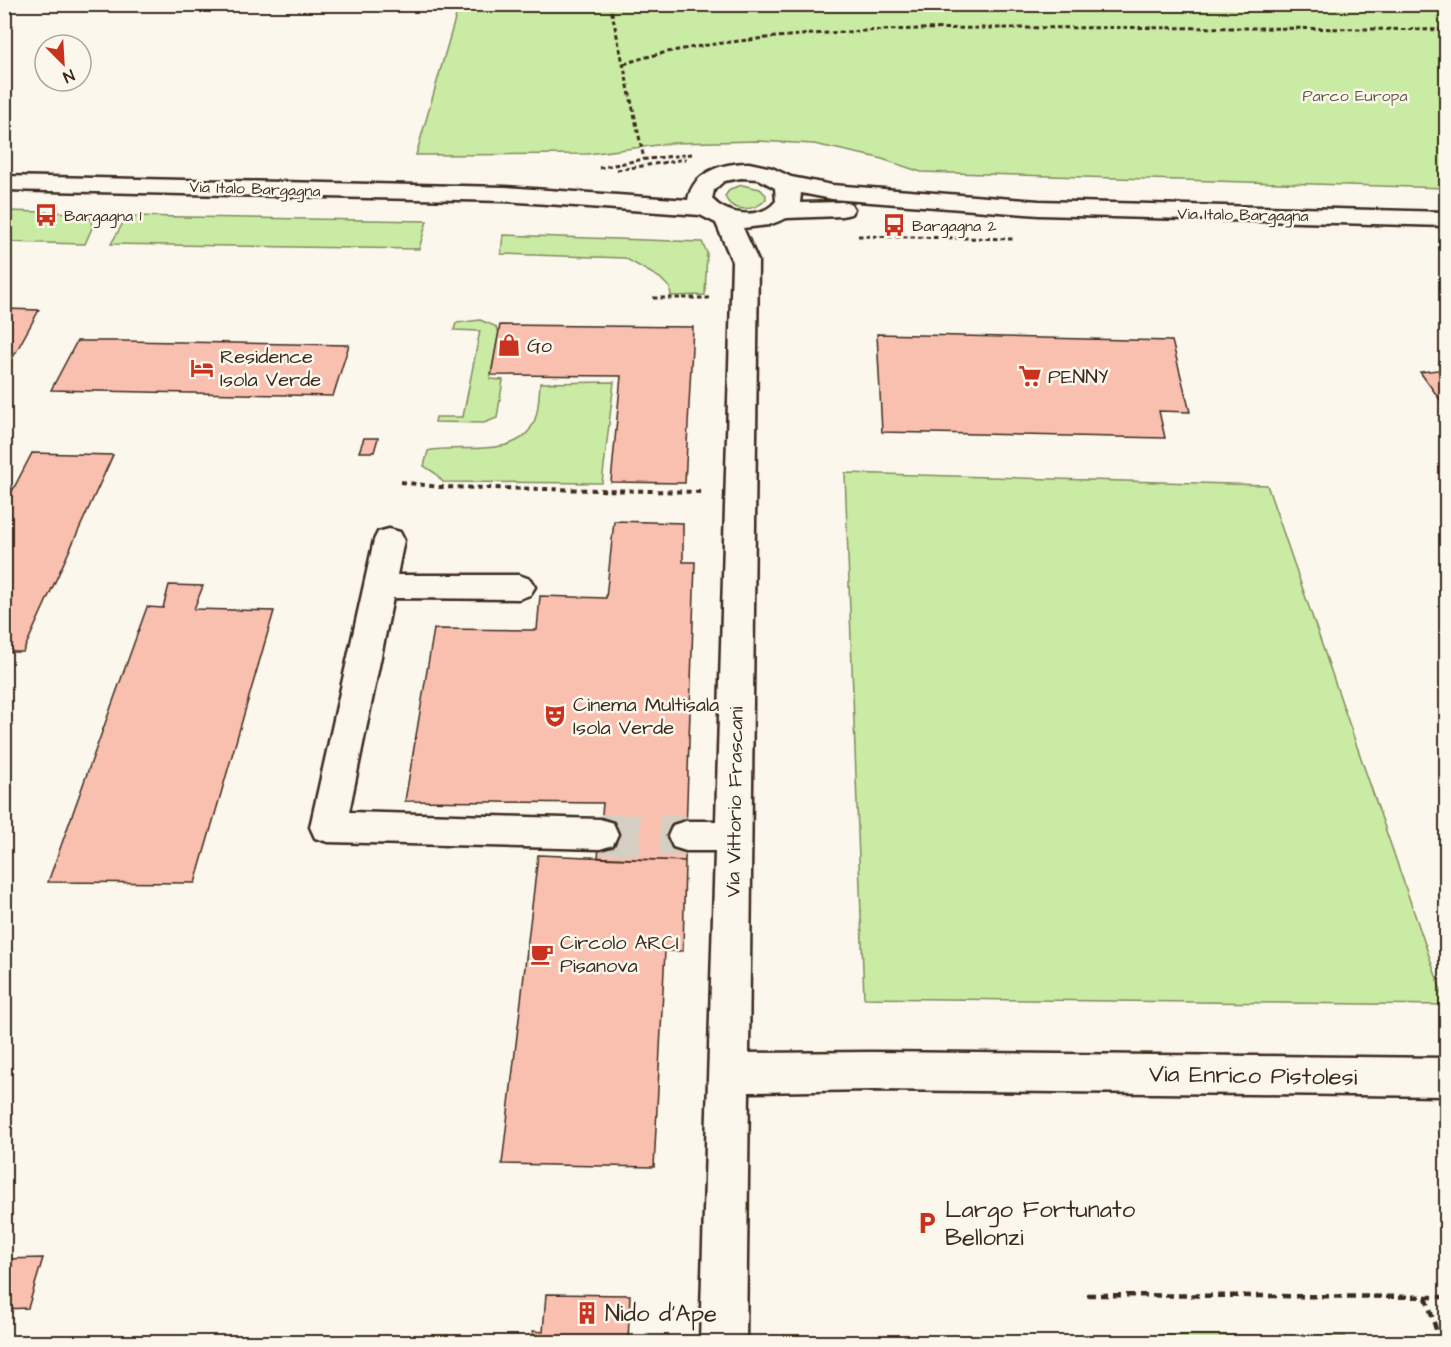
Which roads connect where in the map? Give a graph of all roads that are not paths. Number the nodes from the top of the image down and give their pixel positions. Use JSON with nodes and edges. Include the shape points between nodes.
{"nodes":[{"id":1,"x":4,"y":183,"type":"edge"},
{"id":2,"x":784,"y":183,"type":"junction"},
{"id":3,"x":704,"y":196,"type":"junction"},
{"id":4,"x":1039,"y":208,"type":"junction"},
{"id":5,"x":777,"y":214,"type":"junction"},
{"id":6,"x":727,"y":219,"type":"junction"},
{"id":7,"x":1446,"y":219,"type":"edge"},
{"id":8,"x":745,"y":261,"type":"junction"},
{"id":9,"x":389,"y":540,"type":"dead end"},
{"id":10,"x":380,"y":586,"type":"junction"},
{"id":11,"x":519,"y":586,"type":"dead end"},
{"id":12,"x":600,"y":834,"type":"tunnel mouth"},
{"id":13,"x":686,"y":836,"type":"tunnel mouth"},
{"id":14,"x":733,"y":836,"type":"junction"},
{"id":15,"x":728,"y":1073,"type":"junction"},
{"id":16,"x":1446,"y":1077,"type":"edge"},
{"id":17,"x":723,"y":1342,"type":"edge"}],
"edges":[{"from":1,"to":3,"type":"street","name":"Via Italo Bargagna"},
{"from":2,"to":3,"type":"street","via":[[768,174],[742,170],[724,173]]},
{"from":2,"to":4,"type":"street","name":"Via Italo Bargagna","via":[[840,193]]},
{"from":2,"to":5,"type":"street","via":[[790,196]]},
{"from":3,"to":6,"type":"street"},
{"from":4,"to":5,"type":"street","name":"Via Italo Bargagna"},
{"from":4,"to":7,"type":"street","name":"Via Italo Bargagna"},
{"from":5,"to":6,"type":"street","via":[[750,221]]},
{"from":5,"to":8,"type":"street","name":"Via Vittorio Frascani","via":[[760,231]]},
{"from":6,"to":8,"type":"street","name":"Via Vittorio Frascani"},
{"from":8,"to":14,"type":"street","name":"Via Vittorio Frascani"},
{"from":9,"to":10,"type":"street"},
{"from":10,"to":11,"type":"street"},
{"from":10,"to":12,"type":"street","via":[[328,827]]},
{"from":13,"to":14,"type":"street"},
{"from":14,"to":15,"type":"street","name":"Via Vittorio Frascani"},
{"from":15,"to":16,"type":"street","name":"Via Enrico Pistolesi"},
{"from":15,"to":17,"type":"street","name":"Via Vittorio Frascani"}]}
